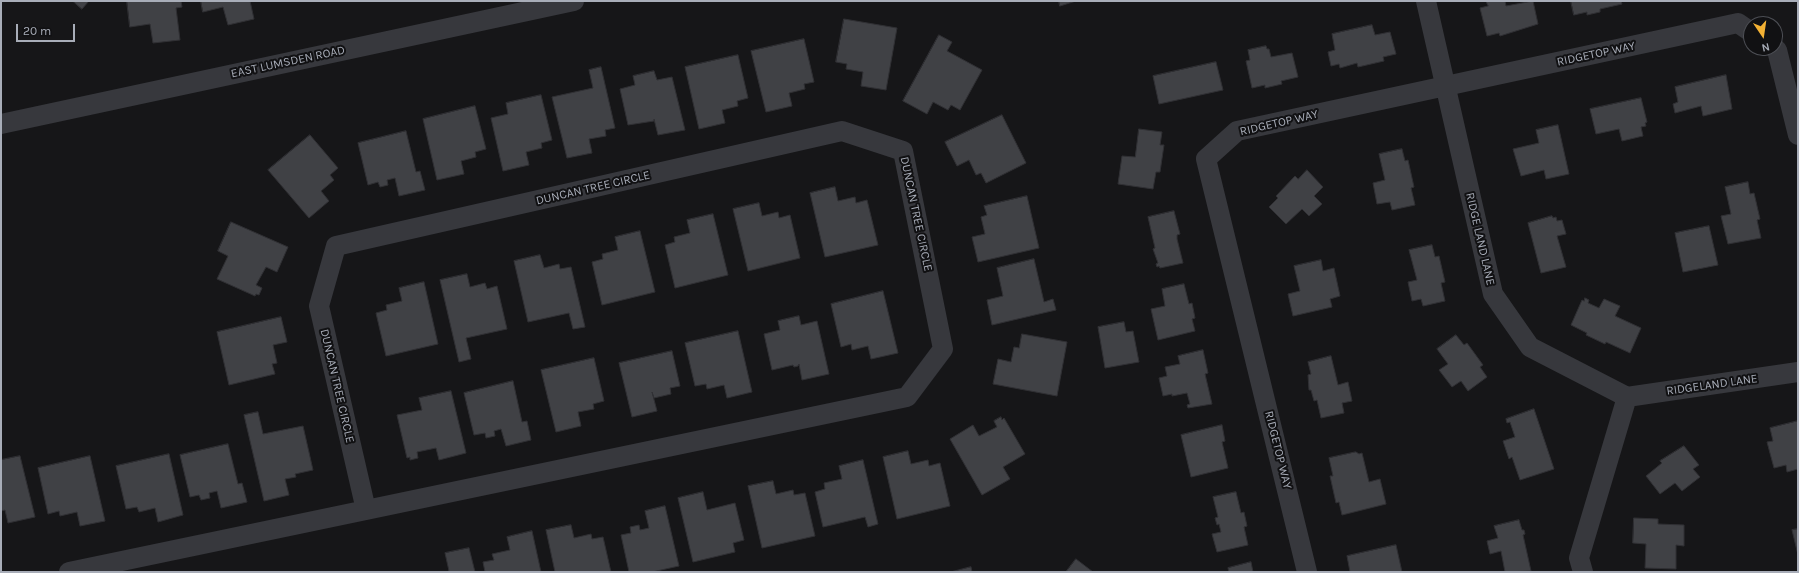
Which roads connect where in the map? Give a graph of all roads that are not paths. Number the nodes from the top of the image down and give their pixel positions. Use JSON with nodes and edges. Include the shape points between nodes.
{"nodes":[{"id":1,"x":574,"y":1,"type":"edge"},
{"id":2,"x":1426,"y":1,"type":"edge"},
{"id":3,"x":499,"y":9,"type":"edge"},
{"id":4,"x":1743,"y":26,"type":"edge"},
{"id":5,"x":1778,"y":56,"type":"edge"},
{"id":6,"x":1445,"y":87,"type":"junction"},
{"id":7,"x":1,"y":124,"type":"edge"},
{"id":8,"x":1798,"y":135,"type":"edge"},
{"id":9,"x":1798,"y":372,"type":"edge"},
{"id":10,"x":1627,"y":397,"type":"junction"},
{"id":11,"x":366,"y":510,"type":"junction"},
{"id":12,"x":69,"y":572,"type":"edge"},
{"id":13,"x":1307,"y":572,"type":"edge"},
{"id":14,"x":1583,"y":572,"type":"edge"}],
"edges":[{"from":1,"to":3,"type":"street","name":"EAST LUMSDEN ROAD"},
{"from":2,"to":6,"type":"street","name":"RIDGE LAND LANE"},
{"from":3,"to":7,"type":"street","name":"EAST LUMSDEN ROAD"},
{"from":4,"to":6,"type":"street","name":"RIDGETOP WAY","via":[[1738,23]]},
{"from":5,"to":8,"type":"street"},
{"from":6,"to":10,"type":"street","name":"RIDGE LAND LANE","via":[[1493,294],[1530,347]]},
{"from":6,"to":13,"type":"street","name":"RIDGETOP WAY","via":[[1237,131],[1206,159]]},
{"from":9,"to":10,"type":"street","name":"RIDGELAND LANE"},
{"from":10,"to":14,"type":"street","via":[[1579,558]]},
{"from":11,"to":11,"type":"street","name":"DUNCAN TREE CIRCLE","via":[[907,397],[943,349],[903,151],[842,131],[336,246],[319,306]]},
{"from":11,"to":12,"type":"street","name":"DUNCAN TREE CIRCLE"}]}
